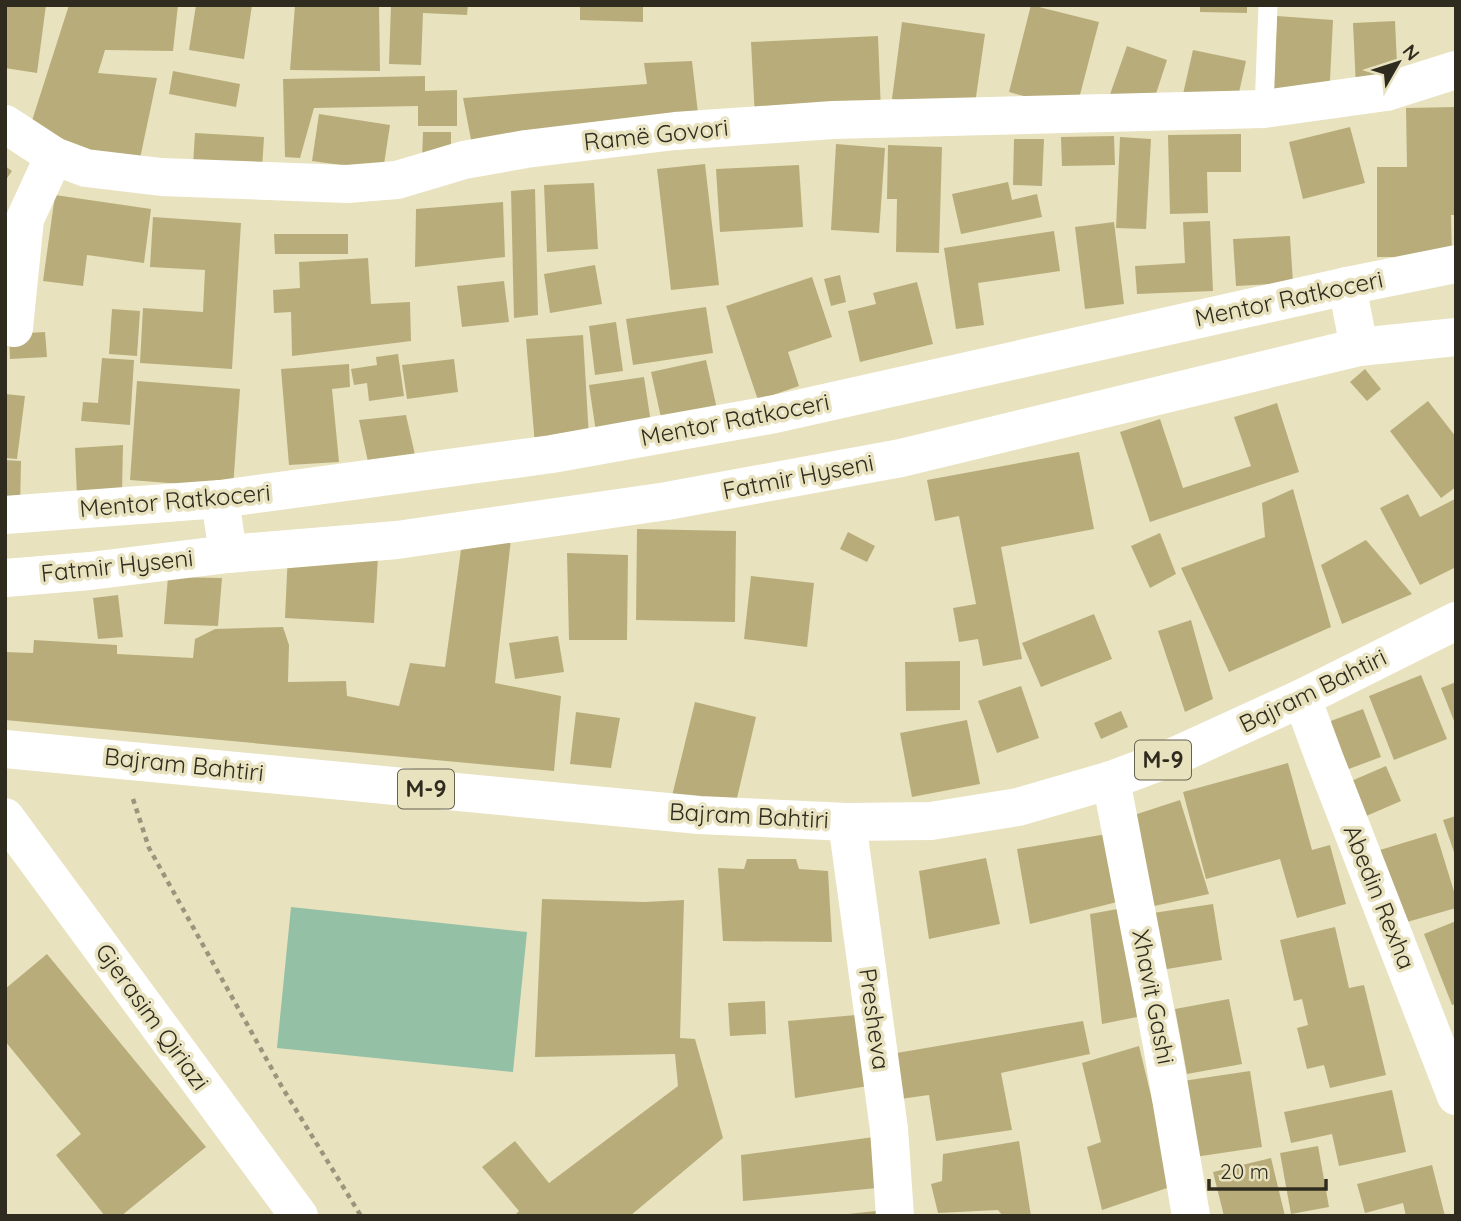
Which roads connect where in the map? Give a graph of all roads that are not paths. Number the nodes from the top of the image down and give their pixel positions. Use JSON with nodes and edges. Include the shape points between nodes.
{"nodes":[{"id":1,"x":1268,"y":5,"type":"edge"},
{"id":2,"x":1456,"y":70,"type":"edge"},
{"id":3,"x":1264,"y":109,"type":"junction"},
{"id":4,"x":5,"y":124,"type":"edge"},
{"id":5,"x":54,"y":156,"type":"junction"},
{"id":6,"x":1456,"y":264,"type":"edge"},
{"id":7,"x":1347,"y":286,"type":"junction"},
{"id":8,"x":14,"y":328,"type":"dead end"},
{"id":9,"x":1456,"y":337,"type":"edge"},
{"id":10,"x":1359,"y":347,"type":"junction"},
{"id":11,"x":220,"y":499,"type":"junction"},
{"id":12,"x":5,"y":515,"type":"edge"},
{"id":13,"x":228,"y":554,"type":"junction"},
{"id":14,"x":5,"y":578,"type":"edge"},
{"id":15,"x":1456,"y":621,"type":"edge"},
{"id":16,"x":1303,"y":698,"type":"junction"},
{"id":17,"x":5,"y":749,"type":"edge"},
{"id":18,"x":1111,"y":780,"type":"junction"},
{"id":19,"x":5,"y":817,"type":"edge"},
{"id":20,"x":847,"y":822,"type":"junction"},
{"id":21,"x":1455,"y":1089,"type":"edge"},
{"id":22,"x":299,"y":1216,"type":"edge"},
{"id":23,"x":895,"y":1216,"type":"edge"},
{"id":24,"x":1191,"y":1216,"type":"edge"}],
"edges":[{"from":1,"to":3,"type":"lane"},
{"from":2,"to":3,"type":"street","name":"Ramë Govori","via":[[1386,92]]},
{"from":3,"to":5,"type":"street","name":"Ramë Govori","via":[[847,120],[675,131],[526,149],[464,160],[397,180],[346,184],[161,177],[86,168]]},
{"from":4,"to":5,"type":"street","name":"Ramë Govori"},
{"from":5,"to":8,"type":"street","via":[[24,219]]},
{"from":6,"to":7,"type":"street","name":"Mentor Ratkoceri"},
{"from":7,"to":10,"type":"street"},
{"from":7,"to":11,"type":"street","name":"Mentor Ratkoceri","via":[[775,414],[552,454]]},
{"from":9,"to":10,"type":"street","name":"Fatmir Hyseni"},
{"from":10,"to":13,"type":"street","name":"Fatmir Hyseni","via":[[901,458],[681,499],[397,540]]},
{"from":11,"to":12,"type":"street","name":"Mentor Ratkoceri"},
{"from":11,"to":13,"type":"street","name":"Fatmir Hyseni"},
{"from":13,"to":14,"type":"street","name":"Fatmir Hyseni"},
{"from":15,"to":16,"type":"street","name":"Bajram Bahtiri","number":"M-9"},
{"from":16,"to":18,"type":"street","name":"Bajram Bahtiri","number":"M-9"},
{"from":16,"to":21,"type":"street","name":"Abedin Rexha"},
{"from":17,"to":20,"type":"street","name":"Bajram Bahtiri","number":"M-9","via":[[699,815]]},
{"from":18,"to":20,"type":"street","name":"Bajram Bahtiri","number":"M-9","via":[[1018,807],[931,821]]},
{"from":18,"to":24,"type":"street","name":"Xhavit Gashi"},
{"from":19,"to":22,"type":"street","name":"Gjerasim Qiriazi"},
{"from":20,"to":23,"type":"street","name":"Presheva","via":[[888,1129]]}]}
